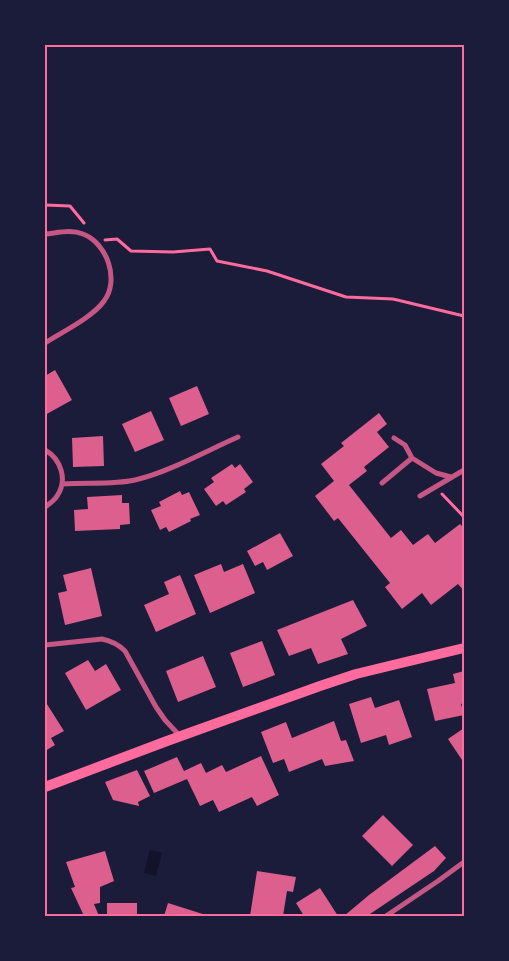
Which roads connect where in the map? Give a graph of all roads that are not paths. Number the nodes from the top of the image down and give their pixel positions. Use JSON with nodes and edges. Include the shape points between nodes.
{"nodes":[{"id":1,"x":45,"y":234,"type":"edge"},
{"id":2,"x":45,"y":343,"type":"edge"},
{"id":3,"x":238,"y":437,"type":"dead end"},
{"id":4,"x":394,"y":438,"type":"dead end"},
{"id":5,"x":45,"y":450,"type":"edge"},
{"id":6,"x":412,"y":458,"type":"junction"},
{"id":7,"x":464,"y":470,"type":"edge"},
{"id":8,"x":452,"y":477,"type":"junction"},
{"id":9,"x":382,"y":483,"type":"dead end"},
{"id":10,"x":63,"y":484,"type":"junction"},
{"id":11,"x":420,"y":496,"type":"dead end"},
{"id":12,"x":45,"y":507,"type":"edge"},
{"id":13,"x":45,"y":645,"type":"edge"},
{"id":14,"x":464,"y":648,"type":"edge"},
{"id":15,"x":180,"y":736,"type":"junction"},
{"id":16,"x":45,"y":787,"type":"edge"},
{"id":17,"x":464,"y":862,"type":"edge"},
{"id":18,"x":386,"y":916,"type":"edge"}],
"edges":[{"from":1,"to":2,"type":"street","via":[[75,232],[96,241],[107,258],[111,277],[110,290],[103,303]]},
{"from":3,"to":10,"type":"street","via":[[135,480]]},
{"from":4,"to":6,"type":"street","via":[[405,445]]},
{"from":5,"to":10,"type":"street","via":[[59,465]]},
{"from":6,"to":8,"type":"street","via":[[436,474]]},
{"from":6,"to":9,"type":"street"},
{"from":7,"to":8,"type":"street"},
{"from":8,"to":11,"type":"street"},
{"from":10,"to":12,"type":"street","via":[[58,496]]},
{"from":13,"to":15,"type":"street","via":[[102,639],[118,644],[156,707]]},
{"from":14,"to":15,"type":"main road","via":[[356,674]]},
{"from":15,"to":16,"type":"main road"},
{"from":17,"to":18,"type":"street"}]}
